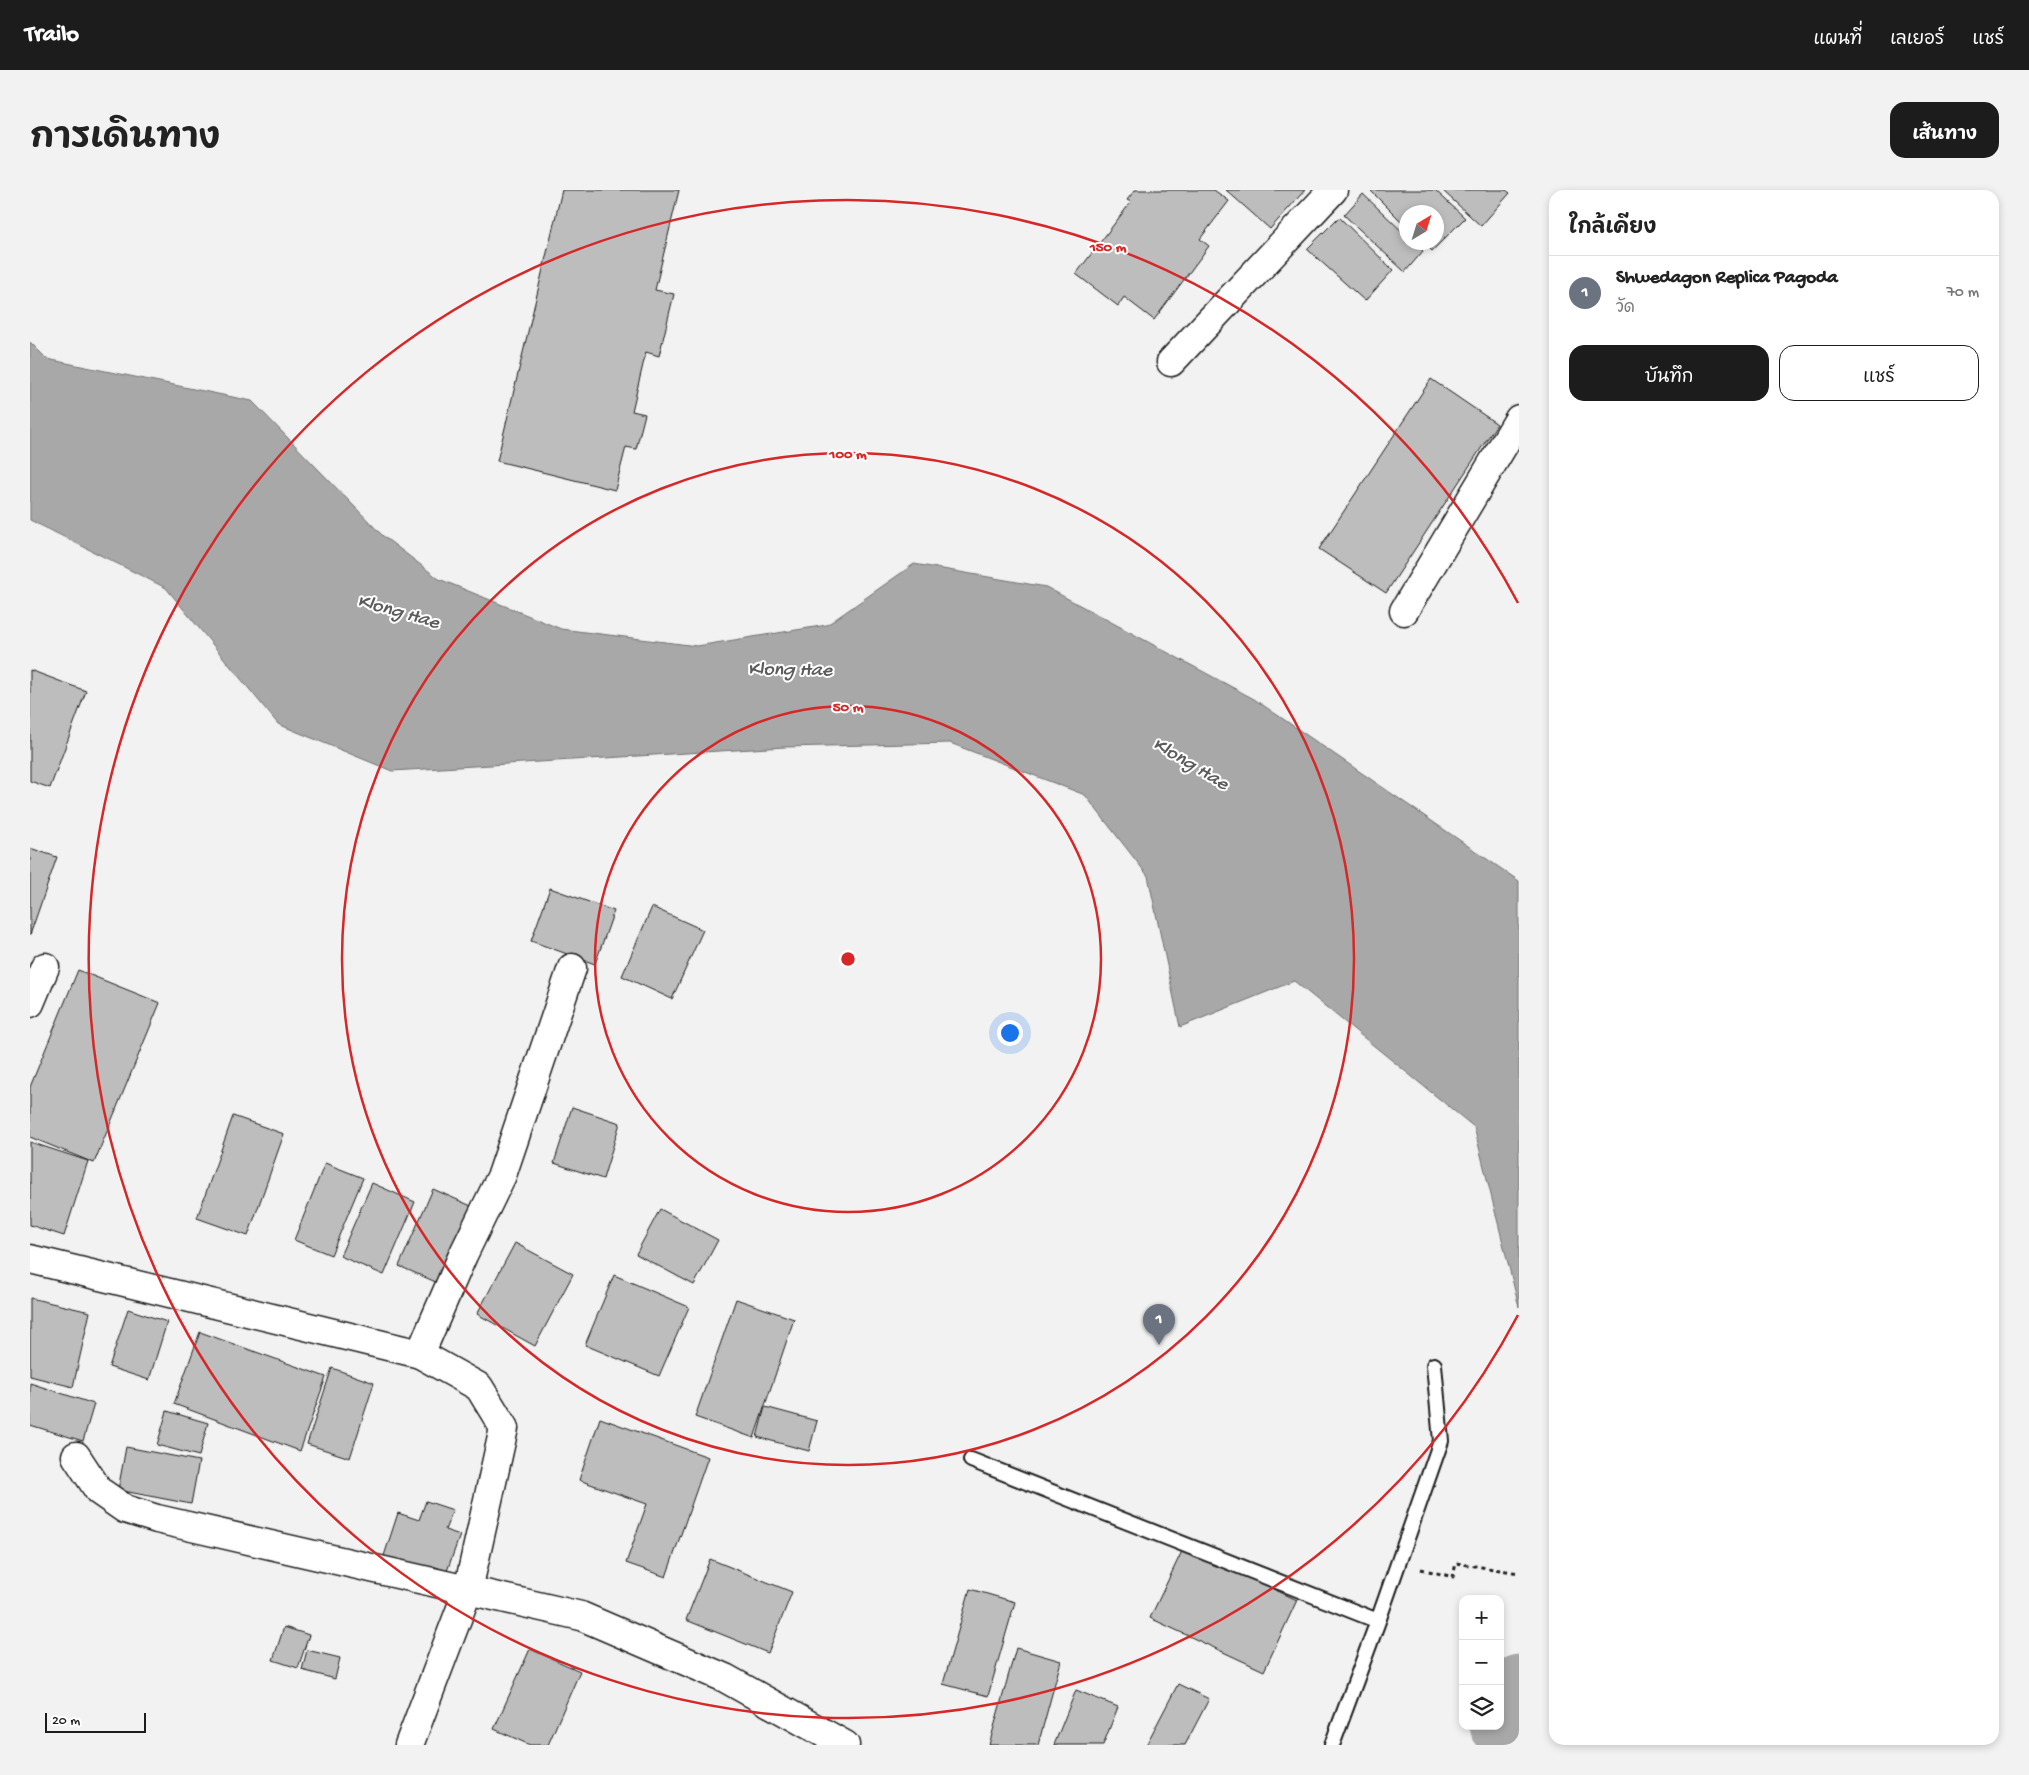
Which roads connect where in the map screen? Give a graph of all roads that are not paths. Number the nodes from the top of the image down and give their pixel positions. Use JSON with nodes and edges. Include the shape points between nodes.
{"nodes":[{"id":1,"x":1333,"y":190,"type":"edge"},
{"id":2,"x":1171,"y":362,"type":"dead end"},
{"id":3,"x":1519,"y":419,"type":"edge"},
{"id":4,"x":1404,"y":611,"type":"dead end"},
{"id":5,"x":45,"y":968,"type":"dead end"},
{"id":6,"x":572,"y":968,"type":"dead end"},
{"id":7,"x":30,"y":1003,"type":"edge"},
{"id":8,"x":30,"y":1259,"type":"edge"},
{"id":9,"x":420,"y":1354,"type":"junction"},
{"id":10,"x":1434,"y":1366,"type":"dead end"},
{"id":11,"x":76,"y":1456,"type":"dead end"},
{"id":12,"x":971,"y":1460,"type":"dead end"},
{"id":13,"x":468,"y":1590,"type":"junction"},
{"id":14,"x":1378,"y":1621,"type":"junction"},
{"id":15,"x":409,"y":1745,"type":"edge"},
{"id":16,"x":845,"y":1745,"type":"edge"},
{"id":17,"x":1332,"y":1745,"type":"edge"}],
"edges":[{"from":1,"to":2,"type":"street"},
{"from":3,"to":4,"type":"street"},
{"from":5,"to":7,"type":"street"},
{"from":6,"to":9,"type":"street","via":[[502,1175]]},
{"from":8,"to":9,"type":"street"},
{"from":9,"to":13,"type":"street","via":[[479,1387],[504,1428]]},
{"from":10,"to":14,"type":"lane","via":[[1441,1441]]},
{"from":11,"to":13,"type":"street","via":[[99,1491],[125,1509],[156,1519]]},
{"from":12,"to":14,"type":"lane"},
{"from":13,"to":15,"type":"street"},
{"from":13,"to":16,"type":"street","via":[[581,1616],[725,1678]]},
{"from":14,"to":17,"type":"lane"}]}
